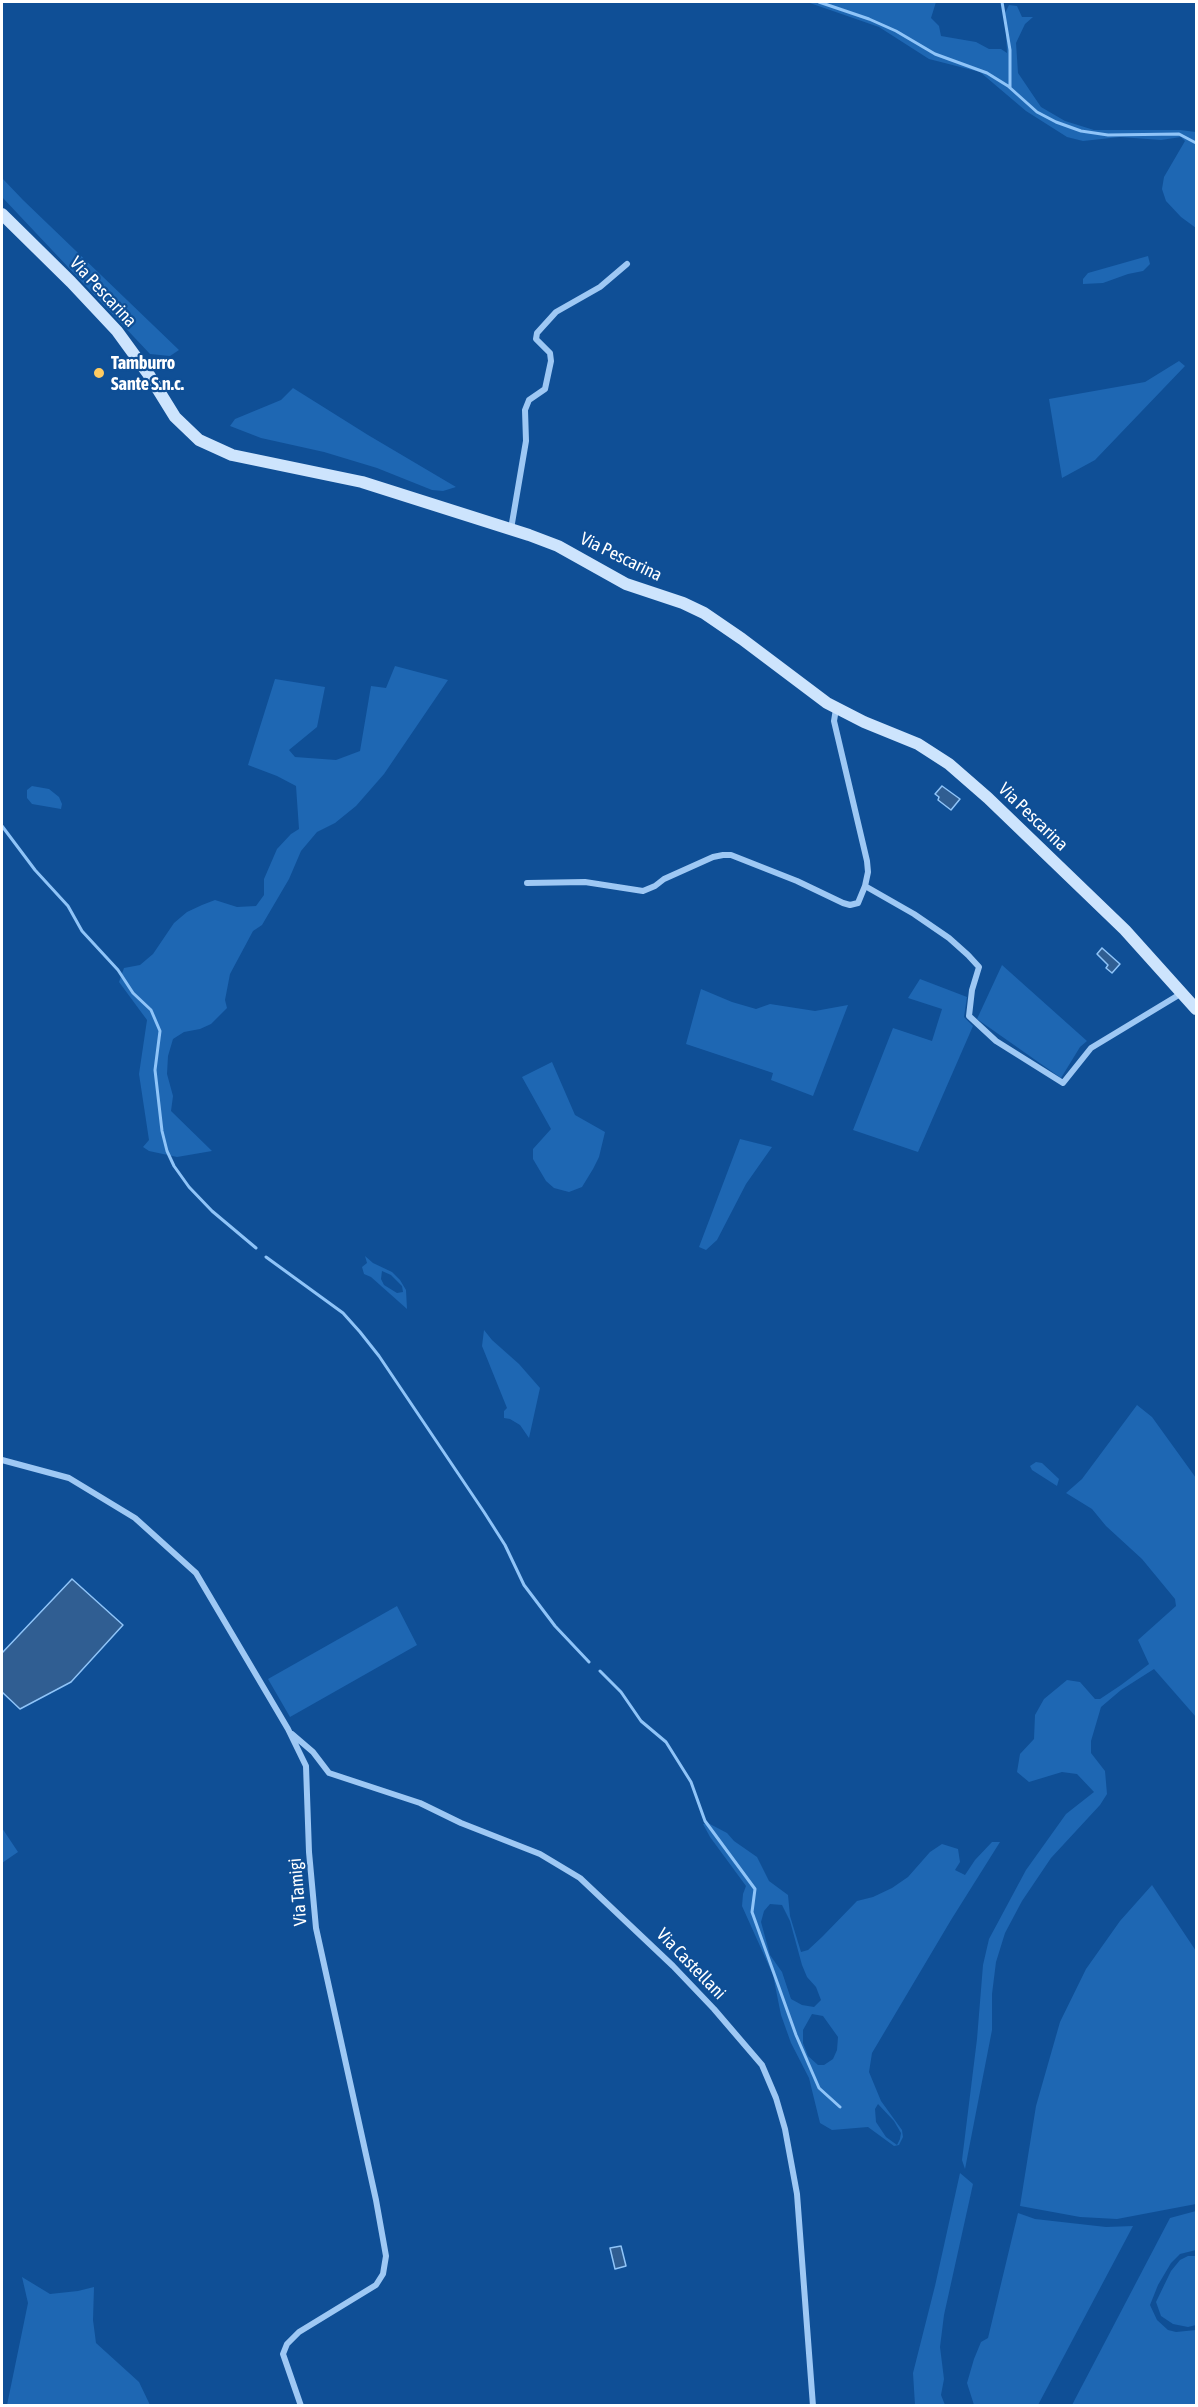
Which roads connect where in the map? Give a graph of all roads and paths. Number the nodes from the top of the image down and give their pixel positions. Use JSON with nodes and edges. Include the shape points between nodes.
{"nodes":[{"id":1,"x":2,"y":214,"type":"edge"},
{"id":2,"x":627,"y":264,"type":"dead end"},
{"id":3,"x":511,"y":529,"type":"junction"},
{"id":4,"x":836,"y":709,"type":"junction"},
{"id":5,"x":527,"y":883,"type":"dead end"},
{"id":6,"x":865,"y":886,"type":"junction"},
{"id":7,"x":1183,"y":993,"type":"junction"},
{"id":8,"x":1197,"y":1009,"type":"edge"},
{"id":9,"x":2,"y":1460,"type":"edge"},
{"id":10,"x":290,"y":1733,"type":"junction"},
{"id":11,"x":300,"y":2406,"type":"edge"},
{"id":12,"x":813,"y":2406,"type":"edge"}],
"edges":[{"from":1,"to":3,"type":"street","name":"Via Pescarina","via":[[117,331],[175,417],[199,440],[232,454],[362,482]]},
{"from":2,"to":3,"type":"street","via":[[600,287],[556,312],[537,333],[536,339],[550,353],[551,361],[544,389],[529,400],[525,411],[526,441]]},
{"from":3,"to":4,"type":"street","name":"Via Pescarina","via":[[558,546],[626,584],[704,613]]},
{"from":4,"to":6,"type":"street","via":[[835,728],[867,861]]},
{"from":4,"to":7,"type":"street","name":"Via Pescarina","via":[[918,744],[962,774],[1125,930]]},
{"from":5,"to":6,"type":"street","via":[[585,882],[643,891],[713,857],[731,855],[850,905],[858,903]]},
{"from":6,"to":7,"type":"street","via":[[923,920],[968,955],[979,967],[969,1016],[996,1041],[1063,1083],[1091,1048]]},
{"from":7,"to":8,"type":"street","name":"Via Pescarina"},
{"from":9,"to":10,"type":"street","name":"Via Tamigi","via":[[69,1478],[135,1518],[196,1573]]},
{"from":10,"to":11,"type":"street","name":"Via Tamigi","via":[[306,1766],[311,1888],[321,1957],[386,2256],[376,2284],[299,2332],[287,2344],[283,2354]]},
{"from":10,"to":12,"type":"street","name":"Via Castellani","via":[[313,1752],[328,1773],[420,1803],[540,1854],[580,1878],[673,1966],[762,2065],[786,2131],[797,2194]]}]}
